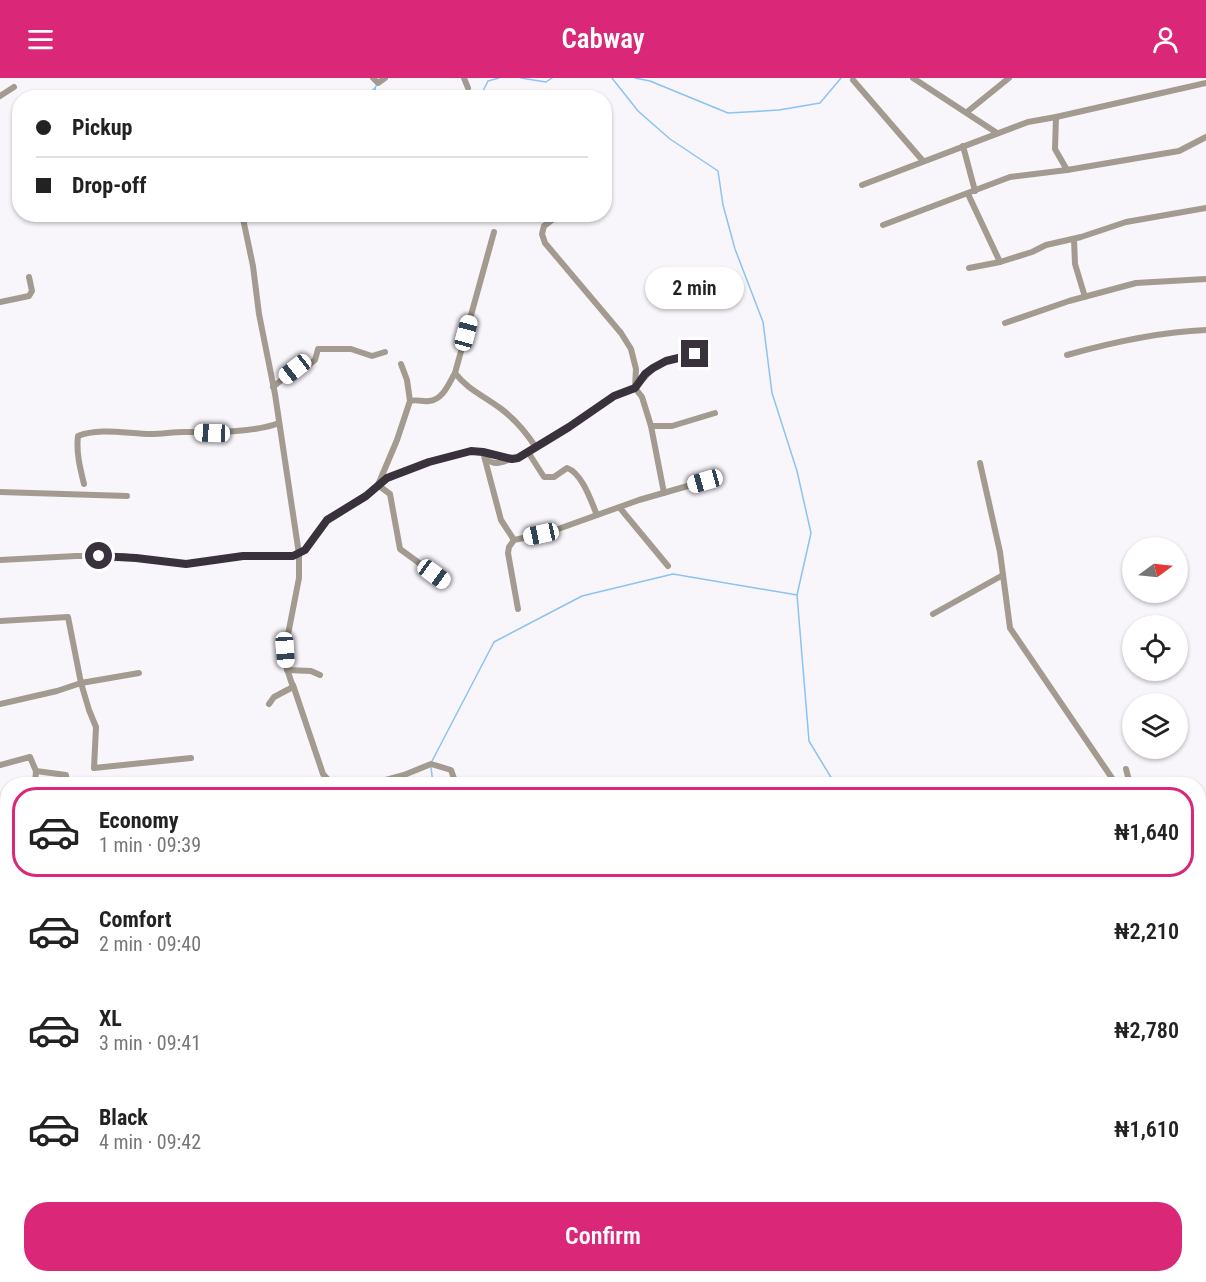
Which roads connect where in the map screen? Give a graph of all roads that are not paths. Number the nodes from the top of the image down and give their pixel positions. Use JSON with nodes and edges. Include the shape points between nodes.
{"nodes":[{"id":1,"x":373,"y":78,"type":"edge"},
{"id":2,"x":385,"y":78,"type":"edge"},
{"id":3,"x":464,"y":78,"type":"edge"},
{"id":4,"x":913,"y":78,"type":"edge"},
{"id":5,"x":1009,"y":78,"type":"edge"},
{"id":6,"x":853,"y":80,"type":"dead end"},
{"id":7,"x":1206,"y":83,"type":"edge"},
{"id":8,"x":14,"y":87,"type":"dead end"},
{"id":9,"x":468,"y":88,"type":"dead end"},
{"id":10,"x":0,"y":96,"type":"edge"},
{"id":11,"x":967,"y":111,"type":"junction"},
{"id":12,"x":1056,"y":117,"type":"junction"},
{"id":13,"x":997,"y":133,"type":"junction"},
{"id":14,"x":1206,"y":137,"type":"edge"},
{"id":15,"x":963,"y":146,"type":"junction"},
{"id":16,"x":923,"y":160,"type":"junction"},
{"id":17,"x":1067,"y":170,"type":"junction"},
{"id":18,"x":862,"y":185,"type":"dead end"},
{"id":19,"x":971,"y":192,"type":"junction"},
{"id":20,"x":1206,"y":207,"type":"edge"},
{"id":21,"x":244,"y":222,"type":"edge"},
{"id":22,"x":549,"y":222,"type":"edge"},
{"id":23,"x":883,"y":225,"type":"dead end"},
{"id":24,"x":494,"y":232,"type":"dead end"},
{"id":25,"x":1074,"y":239,"type":"junction"},
{"id":26,"x":1000,"y":262,"type":"junction"},
{"id":27,"x":969,"y":268,"type":"dead end"},
{"id":28,"x":29,"y":277,"type":"dead end"},
{"id":29,"x":1206,"y":279,"type":"edge"},
{"id":30,"x":1086,"y":297,"type":"junction"},
{"id":31,"x":0,"y":302,"type":"edge"},
{"id":32,"x":1005,"y":323,"type":"dead end"},
{"id":33,"x":1206,"y":330,"type":"edge"},
{"id":34,"x":385,"y":352,"type":"dead end"},
{"id":35,"x":695,"y":354,"type":"dead end"},
{"id":36,"x":1067,"y":355,"type":"dead end"},
{"id":37,"x":401,"y":364,"type":"dead end"},
{"id":38,"x":455,"y":373,"type":"junction"},
{"id":39,"x":273,"y":387,"type":"junction"},
{"id":40,"x":635,"y":388,"type":"junction"},
{"id":41,"x":410,"y":401,"type":"junction"},
{"id":42,"x":715,"y":413,"type":"dead end"},
{"id":43,"x":279,"y":423,"type":"junction"},
{"id":44,"x":651,"y":426,"type":"junction"},
{"id":45,"x":535,"y":446,"type":"junction"},
{"id":46,"x":528,"y":452,"type":"junction"},
{"id":47,"x":483,"y":454,"type":"junction"},
{"id":48,"x":980,"y":463,"type":"dead end"},
{"id":49,"x":705,"y":481,"type":"dead end"},
{"id":50,"x":84,"y":484,"type":"dead end"},
{"id":51,"x":378,"y":485,"type":"junction"},
{"id":52,"x":0,"y":492,"type":"edge"},
{"id":53,"x":664,"y":493,"type":"junction"},
{"id":54,"x":127,"y":496,"type":"dead end"},
{"id":55,"x":620,"y":508,"type":"junction"},
{"id":56,"x":597,"y":515,"type":"junction"},
{"id":57,"x":514,"y":540,"type":"junction"},
{"id":58,"x":299,"y":554,"type":"junction"},
{"id":59,"x":0,"y":560,"type":"edge"},
{"id":60,"x":668,"y":566,"type":"dead end"},
{"id":61,"x":1003,"y":575,"type":"junction"},
{"id":62,"x":445,"y":582,"type":"dead end"},
{"id":63,"x":518,"y":609,"type":"dead end"},
{"id":64,"x":933,"y":614,"type":"dead end"},
{"id":65,"x":0,"y":621,"type":"edge"},
{"id":66,"x":287,"y":670,"type":"junction"},
{"id":67,"x":139,"y":673,"type":"dead end"},
{"id":68,"x":320,"y":675,"type":"dead end"},
{"id":69,"x":81,"y":683,"type":"junction"},
{"id":70,"x":293,"y":685,"type":"junction"},
{"id":71,"x":0,"y":704,"type":"edge"},
{"id":72,"x":269,"y":704,"type":"dead end"},
{"id":73,"x":191,"y":758,"type":"dead end"},
{"id":74,"x":0,"y":765,"type":"edge"},
{"id":75,"x":1126,"y":770,"type":"dead end"},
{"id":76,"x":36,"y":771,"type":"junction"},
{"id":77,"x":36,"y":777,"type":"edge"},
{"id":78,"x":66,"y":777,"type":"edge"},
{"id":79,"x":325,"y":777,"type":"edge"},
{"id":80,"x":400,"y":777,"type":"edge"},
{"id":81,"x":454,"y":777,"type":"edge"},
{"id":82,"x":1111,"y":777,"type":"edge"},
{"id":83,"x":1128,"y":777,"type":"edge"}],
"edges":[{"from":1,"to":2,"type":"street","via":[[378,83]]},
{"from":3,"to":9,"type":"street"},
{"from":4,"to":11,"type":"street"},
{"from":5,"to":11,"type":"street"},
{"from":6,"to":16,"type":"street"},
{"from":7,"to":12,"type":"street"},
{"from":8,"to":10,"type":"street"},
{"from":11,"to":13,"type":"street"},
{"from":12,"to":13,"type":"street"},
{"from":12,"to":17,"type":"street","via":[[1056,149]]},
{"from":13,"to":15,"type":"street"},
{"from":14,"to":17,"type":"street","via":[[1179,151]]},
{"from":15,"to":16,"type":"street"},
{"from":15,"to":19,"type":"street"},
{"from":16,"to":18,"type":"street"},
{"from":17,"to":19,"type":"street","via":[[1010,177]]},
{"from":19,"to":23,"type":"street"},
{"from":19,"to":26,"type":"street"},
{"from":20,"to":25,"type":"street","via":[[1126,222]]},
{"from":21,"to":39,"type":"street"},
{"from":22,"to":40,"type":"street","via":[[542,234],[545,243],[632,349]]},
{"from":24,"to":38,"type":"street"},
{"from":25,"to":26,"type":"street"},
{"from":25,"to":30,"type":"street","via":[[1075,264]]},
{"from":26,"to":27,"type":"street"},
{"from":28,"to":31,"type":"street","via":[[29,296]]},
{"from":29,"to":30,"type":"street","via":[[1136,283]]},
{"from":30,"to":32,"type":"street"},
{"from":33,"to":36,"type":"street","via":[[1117,341]]},
{"from":34,"to":39,"type":"street","via":[[372,356],[351,350],[318,349],[315,360],[295,369]]},
{"from":35,"to":40,"type":"street","via":[[653,368]]},
{"from":37,"to":41,"type":"street"},
{"from":38,"to":41,"type":"street","via":[[441,396],[427,402]]},
{"from":38,"to":45,"type":"street","via":[[463,384],[521,425]]},
{"from":39,"to":43,"type":"street"},
{"from":40,"to":44,"type":"street"},
{"from":40,"to":45,"type":"street","via":[[614,396]]},
{"from":41,"to":51,"type":"street"},
{"from":42,"to":44,"type":"street","via":[[672,426]]},
{"from":43,"to":50,"type":"street","via":[[222,433],[84,433],[78,436],[77,443]]},
{"from":43,"to":58,"type":"street"},
{"from":44,"to":53,"type":"street"},
{"from":45,"to":46,"type":"street"},
{"from":46,"to":47,"type":"street","via":[[512,459]]},
{"from":46,"to":56,"type":"street","via":[[544,477],[554,477],[567,468],[575,473]]},
{"from":47,"to":51,"type":"street","via":[[471,451],[429,462]]},
{"from":47,"to":57,"type":"street","via":[[501,520]]},
{"from":48,"to":61,"type":"street"},
{"from":49,"to":53,"type":"street"},
{"from":51,"to":58,"type":"street","via":[[327,520]]},
{"from":51,"to":62,"type":"street","via":[[390,494],[400,549]]},
{"from":52,"to":54,"type":"street"},
{"from":53,"to":55,"type":"street"},
{"from":55,"to":56,"type":"street"},
{"from":55,"to":60,"type":"street"},
{"from":56,"to":57,"type":"street"},
{"from":57,"to":63,"type":"street","via":[[508,553]]},
{"from":58,"to":59,"type":"street","via":[[186,564],[122,556]]},
{"from":58,"to":66,"type":"street","via":[[299,578],[285,650]]},
{"from":61,"to":64,"type":"street"},
{"from":61,"to":82,"type":"street","via":[[1010,628]]},
{"from":65,"to":69,"type":"street","via":[[68,617]]},
{"from":66,"to":68,"type":"street"},
{"from":66,"to":70,"type":"street"},
{"from":67,"to":69,"type":"street"},
{"from":69,"to":71,"type":"street"},
{"from":69,"to":73,"type":"street","via":[[96,727],[94,768]]},
{"from":70,"to":72,"type":"street"},
{"from":70,"to":79,"type":"street"},
{"from":74,"to":76,"type":"street","via":[[30,757]]},
{"from":75,"to":83,"type":"street"},
{"from":76,"to":77,"type":"street"},
{"from":76,"to":78,"type":"street"},
{"from":80,"to":81,"type":"street","via":[[431,764],[451,770]]}]}
